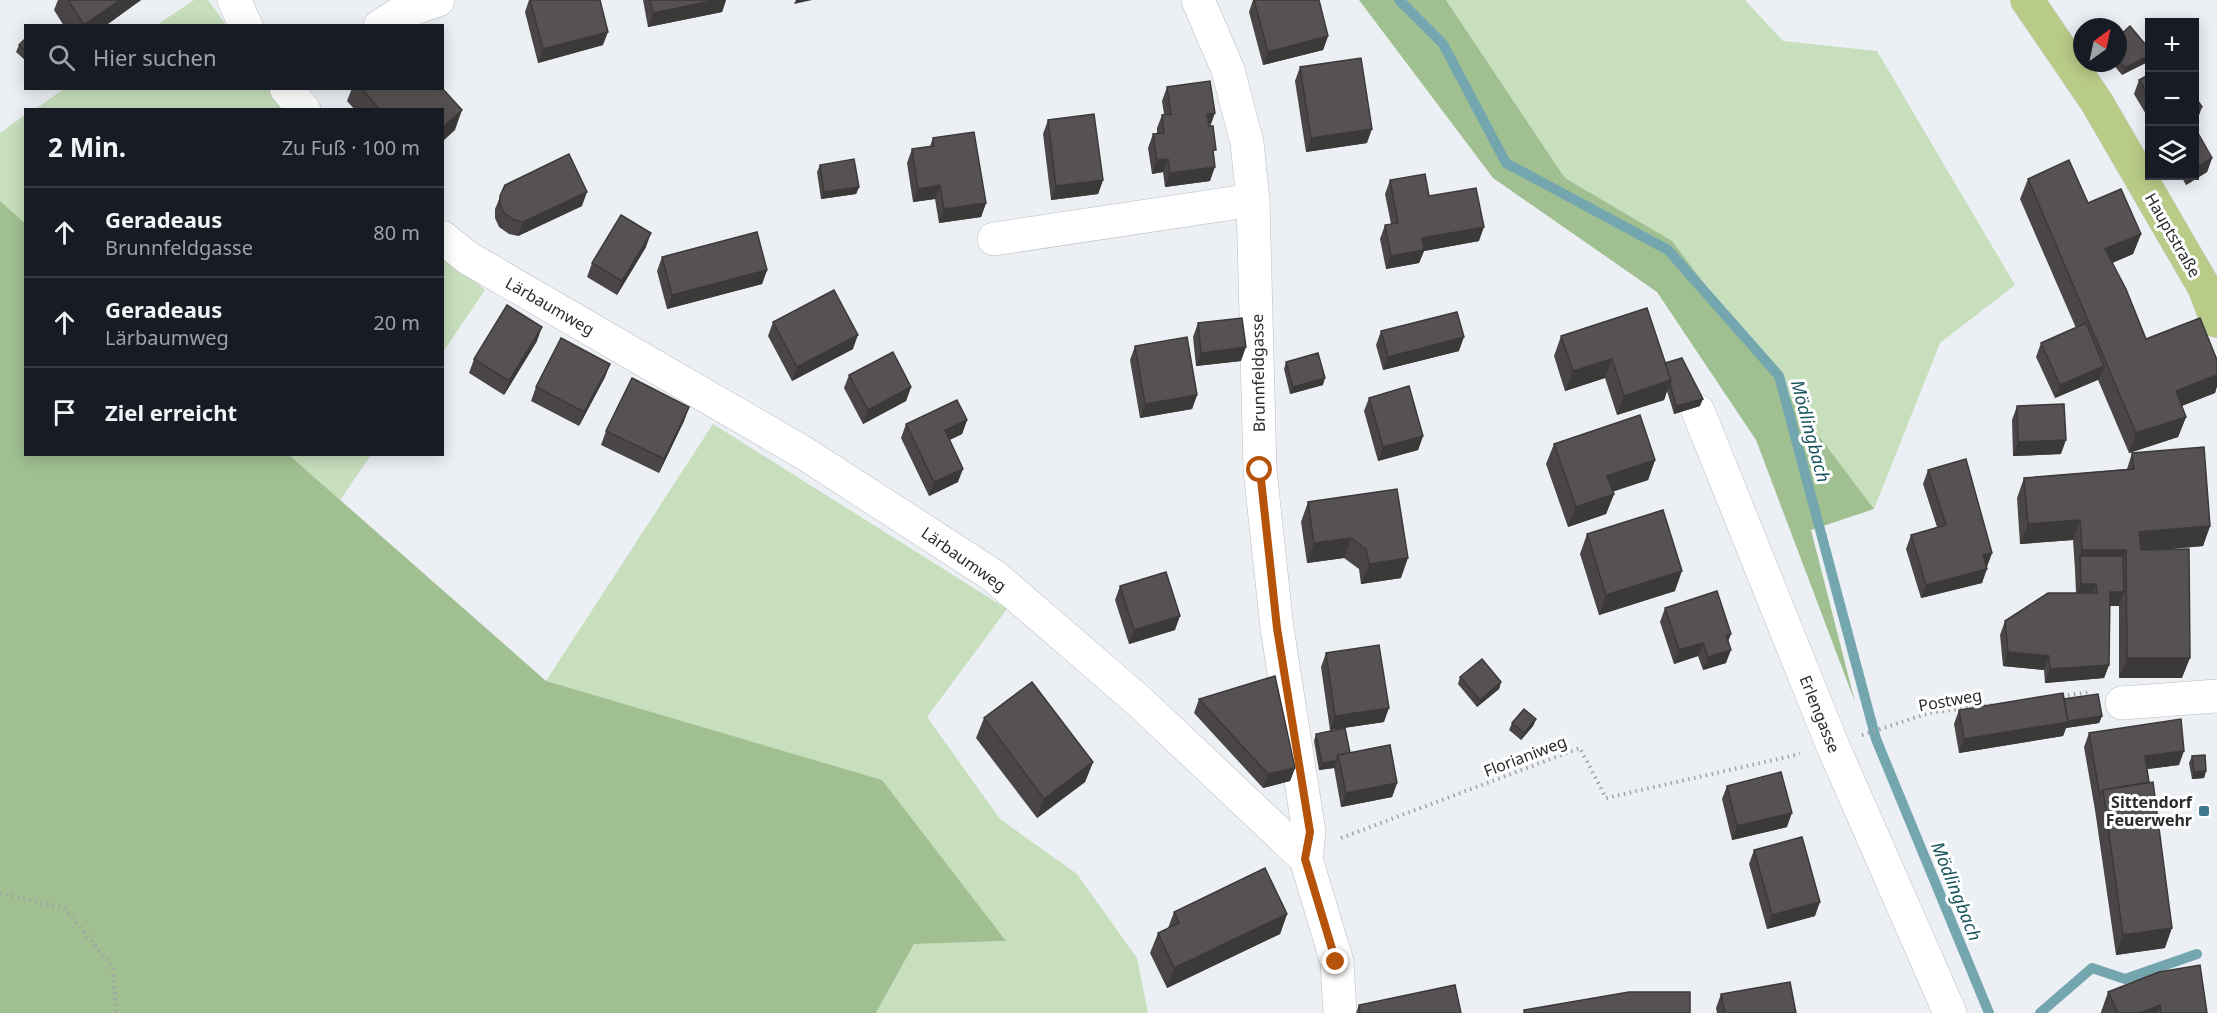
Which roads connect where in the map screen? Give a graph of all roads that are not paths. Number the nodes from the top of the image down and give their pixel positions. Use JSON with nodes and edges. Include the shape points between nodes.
{"nodes":[{"id":1,"x":234,"y":0,"type":"edge"},
{"id":2,"x":438,"y":0,"type":"edge"},
{"id":3,"x":1198,"y":0,"type":"edge"},
{"id":4,"x":2027,"y":0,"type":"edge"},
{"id":5,"x":245,"y":24,"type":"edge"},
{"id":6,"x":383,"y":24,"type":"edge"},
{"id":7,"x":1254,"y":200,"type":"junction"},
{"id":8,"x":444,"y":239,"type":"edge"},
{"id":9,"x":994,"y":239,"type":"dead end"},
{"id":10,"x":2217,"y":321,"type":"edge"},
{"id":11,"x":1698,"y":411,"type":"edge"},
{"id":12,"x":2217,"y":696,"type":"edge"},
{"id":13,"x":2122,"y":703,"type":"road end"},
{"id":14,"x":1305,"y":859,"type":"junction"},
{"id":15,"x":1340,"y":1013,"type":"edge"},
{"id":16,"x":1950,"y":1013,"type":"edge"}],
"edges":[{"from":1,"to":5,"type":"street"},
{"from":2,"to":6,"type":"street"},
{"from":3,"to":7,"type":"street","name":"Brunnfeldgasse","via":[[1228,70],[1246,143]]},
{"from":4,"to":10,"type":"main road","name":"Hauptstraße","via":[[2096,101],[2204,287]]},
{"from":7,"to":9,"type":"street"},
{"from":7,"to":14,"type":"street","name":"Brunnfeldgasse","via":[[1260,470],[1277,628],[1310,832]]},
{"from":8,"to":14,"type":"street","name":"Lärbaumweg","via":[[468,258],[804,453],[994,576],[1140,702]]},
{"from":11,"to":16,"type":"street","name":"Erlengasse","via":[[1832,744]]},
{"from":12,"to":13,"type":"street"},
{"from":14,"to":15,"type":"street","name":"Lärbaumweg","via":[[1336,962]]}]}
